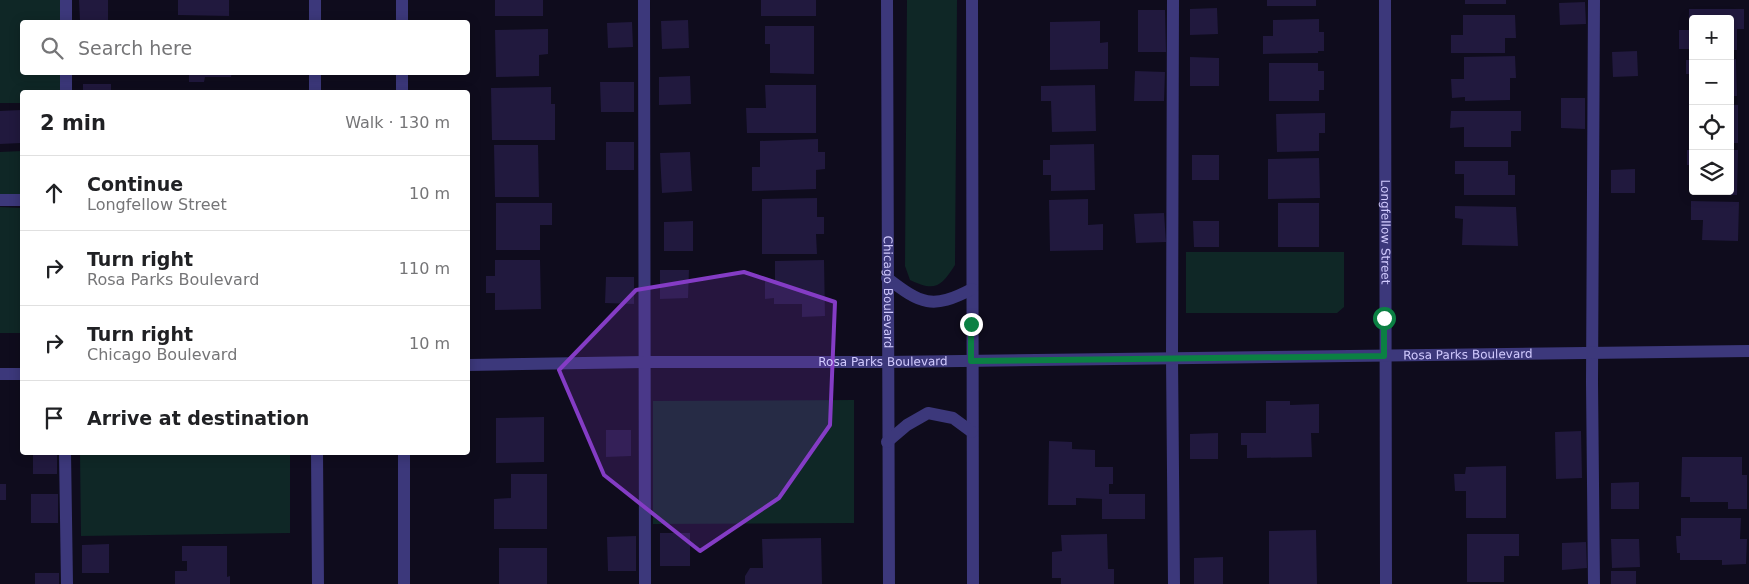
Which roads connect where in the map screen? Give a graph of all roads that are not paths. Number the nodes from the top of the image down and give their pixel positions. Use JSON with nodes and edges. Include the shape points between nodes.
{"nodes":[{"id":1,"x":66,"y":0,"type":"edge"},
{"id":2,"x":316,"y":0,"type":"edge"},
{"id":3,"x":402,"y":0,"type":"edge"},
{"id":4,"x":644,"y":0,"type":"edge"},
{"id":5,"x":887,"y":0,"type":"edge"},
{"id":6,"x":972,"y":0,"type":"edge"},
{"id":7,"x":1173,"y":0,"type":"edge"},
{"id":8,"x":1385,"y":0,"type":"edge"},
{"id":9,"x":1594,"y":0,"type":"edge"},
{"id":10,"x":66,"y":20,"type":"edge"},
{"id":11,"x":316,"y":20,"type":"edge"},
{"id":12,"x":402,"y":20,"type":"edge"},
{"id":13,"x":66,"y":75,"type":"edge"},
{"id":14,"x":315,"y":75,"type":"edge"},
{"id":15,"x":402,"y":75,"type":"edge"},
{"id":16,"x":66,"y":90,"type":"edge"},
{"id":17,"x":315,"y":90,"type":"edge"},
{"id":18,"x":402,"y":90,"type":"edge"},
{"id":19,"x":0,"y":200,"type":"edge"},
{"id":20,"x":20,"y":200,"type":"edge"},
{"id":21,"x":887,"y":278,"type":"junction"},
{"id":22,"x":972,"y":288,"type":"junction"},
{"id":23,"x":1749,"y":351,"type":"edge"},
{"id":24,"x":1594,"y":353,"type":"junction"},
{"id":25,"x":1384,"y":356,"type":"junction"},
{"id":26,"x":1172,"y":358,"type":"junction"},
{"id":27,"x":971,"y":361,"type":"junction"},
{"id":28,"x":644,"y":362,"type":"junction"},
{"id":29,"x":886,"y":362,"type":"junction"},
{"id":30,"x":470,"y":365,"type":"edge"},
{"id":31,"x":0,"y":374,"type":"edge"},
{"id":32,"x":20,"y":374,"type":"edge"},
{"id":33,"x":972,"y":432,"type":"junction"},
{"id":34,"x":887,"y":442,"type":"junction"},
{"id":35,"x":65,"y":455,"type":"edge"},
{"id":36,"x":316,"y":455,"type":"edge"},
{"id":37,"x":404,"y":455,"type":"edge"},
{"id":38,"x":67,"y":584,"type":"edge"},
{"id":39,"x":318,"y":584,"type":"edge"},
{"id":40,"x":404,"y":584,"type":"edge"},
{"id":41,"x":645,"y":584,"type":"edge"},
{"id":42,"x":889,"y":584,"type":"edge"},
{"id":43,"x":973,"y":584,"type":"edge"},
{"id":44,"x":1174,"y":584,"type":"edge"},
{"id":45,"x":1386,"y":584,"type":"edge"},
{"id":46,"x":1594,"y":584,"type":"edge"}],
"edges":[{"from":1,"to":10,"type":"street"},
{"from":2,"to":11,"type":"street"},
{"from":3,"to":12,"type":"street"},
{"from":4,"to":28,"type":"street"},
{"from":5,"to":21,"type":"street","name":"Chicago Boulevard"},
{"from":6,"to":22,"type":"street"},
{"from":7,"to":26,"type":"street"},
{"from":8,"to":25,"type":"street","name":"Longfellow Street"},
{"from":9,"to":24,"type":"street"},
{"from":13,"to":16,"type":"street"},
{"from":14,"to":17,"type":"street"},
{"from":15,"to":18,"type":"street"},
{"from":19,"to":20,"type":"street"},
{"from":21,"to":22,"type":"street","via":[[908,294],[929,303],[953,299]]},
{"from":21,"to":29,"type":"street","name":"Chicago Boulevard"},
{"from":22,"to":27,"type":"street"},
{"from":23,"to":24,"type":"street","name":"Rosa Parks Boulevard"},
{"from":24,"to":25,"type":"street","name":"Rosa Parks Boulevard"},
{"from":24,"to":46,"type":"street"},
{"from":25,"to":26,"type":"street","name":"Rosa Parks Boulevard"},
{"from":25,"to":45,"type":"street","name":"Longfellow Street"},
{"from":26,"to":27,"type":"street","name":"Rosa Parks Boulevard"},
{"from":26,"to":44,"type":"street"},
{"from":27,"to":29,"type":"street","name":"Rosa Parks Boulevard"},
{"from":27,"to":33,"type":"street"},
{"from":28,"to":29,"type":"street","name":"Rosa Parks Boulevard"},
{"from":28,"to":30,"type":"street","name":"Rosa Parks Boulevard"},
{"from":28,"to":41,"type":"street"},
{"from":29,"to":34,"type":"street","name":"Chicago Boulevard"},
{"from":31,"to":32,"type":"street"},
{"from":33,"to":34,"type":"street","via":[[953,418],[928,412]]},
{"from":33,"to":43,"type":"street"},
{"from":34,"to":42,"type":"street","name":"Chicago Boulevard"},
{"from":35,"to":38,"type":"street"},
{"from":36,"to":39,"type":"street"},
{"from":37,"to":40,"type":"street"}]}
